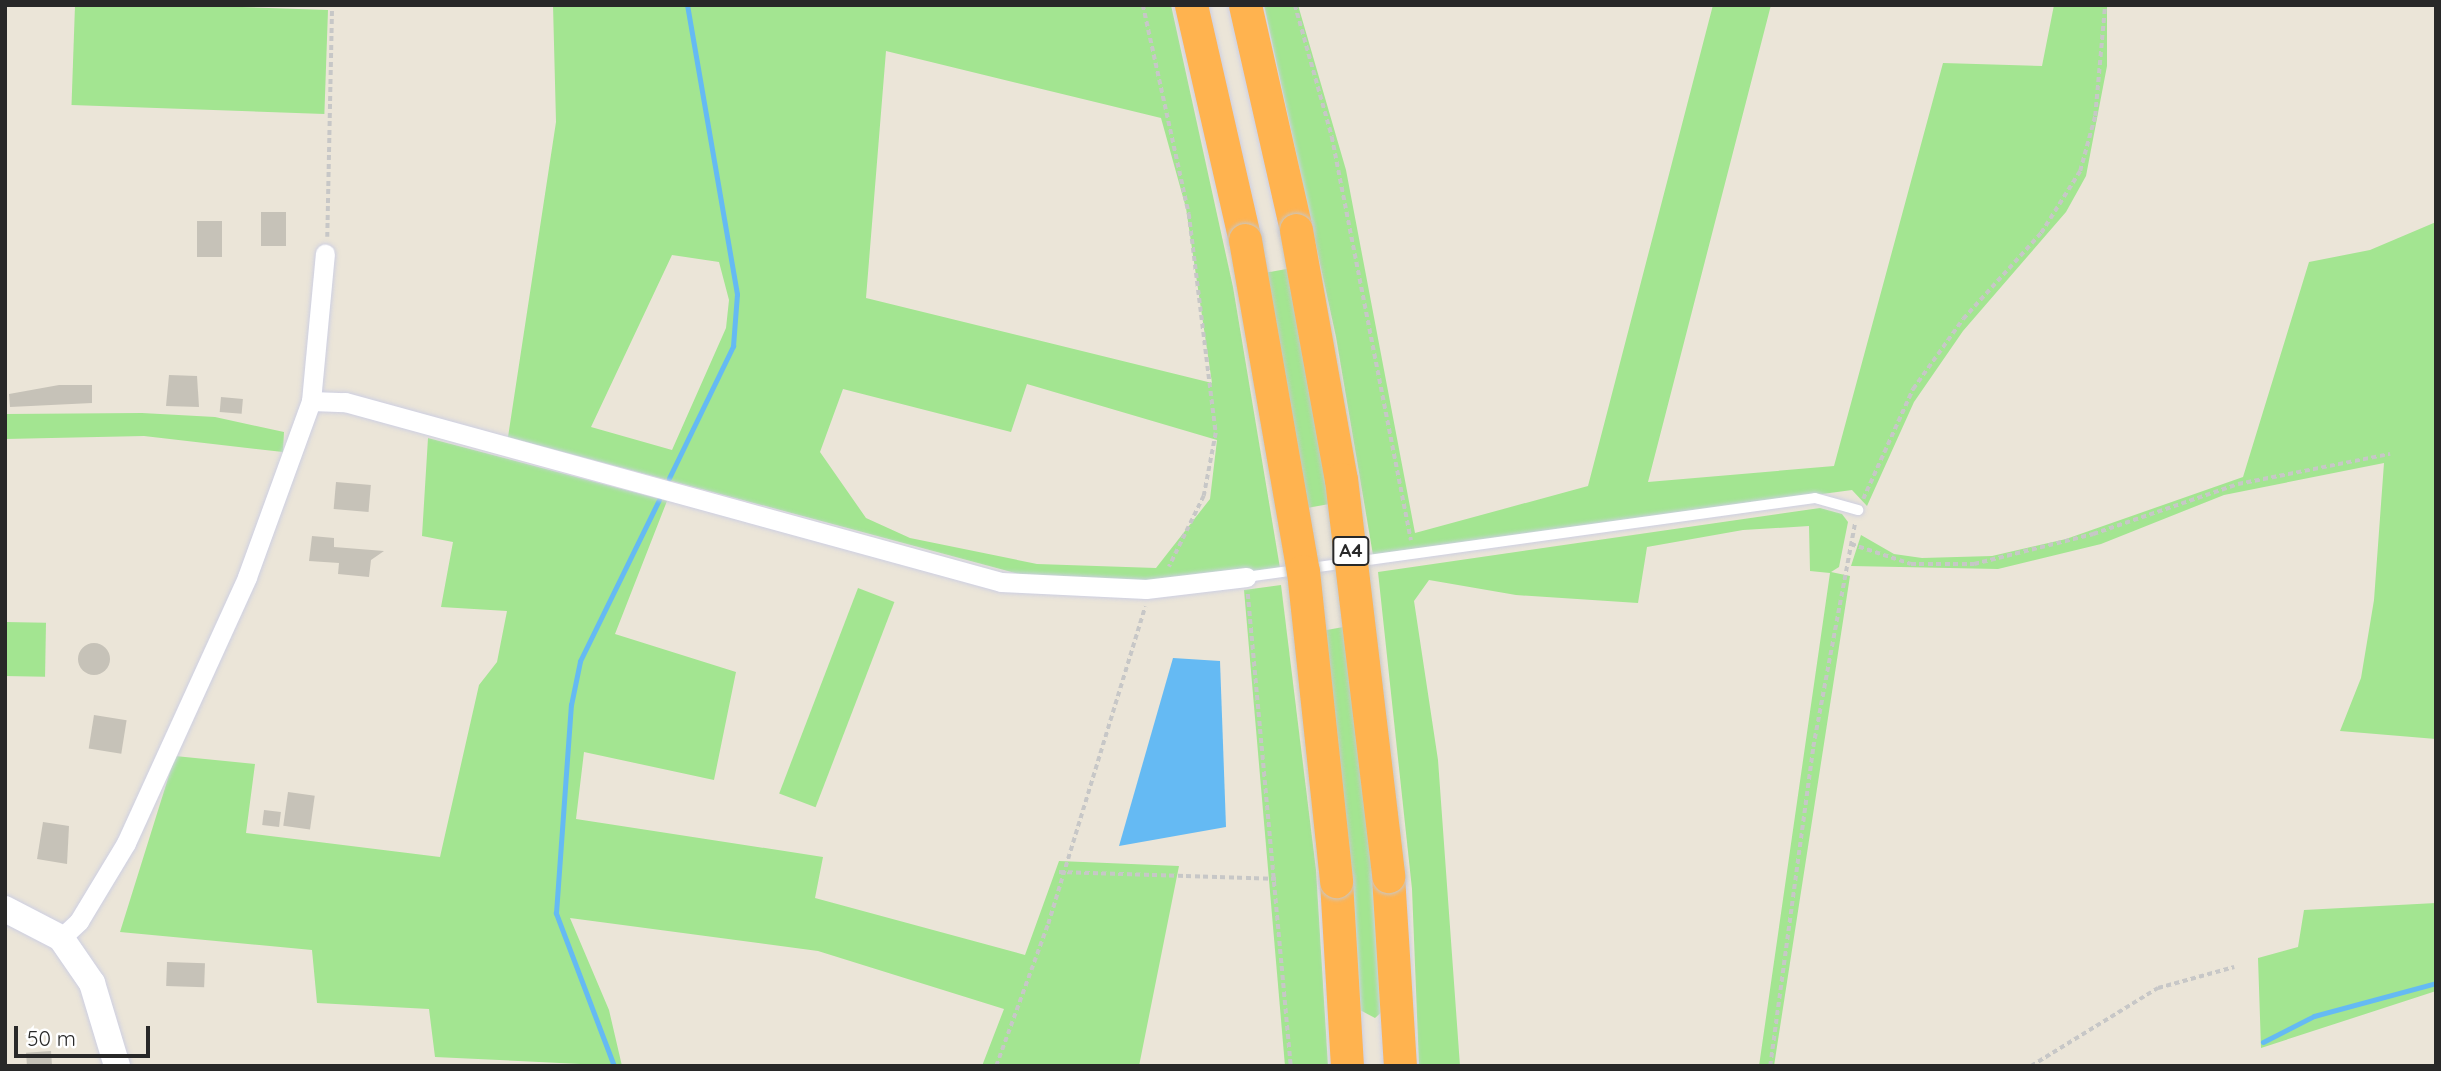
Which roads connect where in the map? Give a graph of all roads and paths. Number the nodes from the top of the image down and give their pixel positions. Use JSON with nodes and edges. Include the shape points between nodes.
{"nodes":[{"id":1,"x":332,"y":5,"type":"edge"},
{"id":2,"x":1143,"y":5,"type":"edge"},
{"id":3,"x":1191,"y":5,"type":"edge"},
{"id":4,"x":1245,"y":5,"type":"edge"},
{"id":5,"x":1295,"y":5,"type":"edge"},
{"id":6,"x":2105,"y":5,"type":"edge"},
{"id":7,"x":325,"y":254,"type":"joint"},
{"id":8,"x":311,"y":401,"type":"junction"},
{"id":9,"x":2390,"y":454,"type":"dead end"},
{"id":10,"x":1858,"y":510,"type":"junction"},
{"id":11,"x":1851,"y":544,"type":"junction"},
{"id":12,"x":1414,"y":553,"type":"junction"},
{"id":13,"x":1246,"y":577,"type":"junction"},
{"id":14,"x":1167,"y":587,"type":"junction"},
{"id":15,"x":1146,"y":590,"type":"junction"},
{"id":16,"x":1059,"y":872,"type":"junction"},
{"id":17,"x":1277,"y":879,"type":"junction"},
{"id":18,"x":5,"y":908,"type":"edge"},
{"id":19,"x":61,"y":938,"type":"junction"},
{"id":20,"x":2234,"y":967,"type":"dead end"},
{"id":21,"x":117,"y":1066,"type":"edge"},
{"id":22,"x":996,"y":1066,"type":"edge"},
{"id":23,"x":1291,"y":1066,"type":"edge"},
{"id":24,"x":1347,"y":1066,"type":"edge"},
{"id":25,"x":1400,"y":1066,"type":"edge"},
{"id":26,"x":1770,"y":1066,"type":"edge"},
{"id":27,"x":2031,"y":1066,"type":"edge"}],
"edges":[{"from":1,"to":7,"type":"path","via":[[333,196]]},
{"from":2,"to":14,"type":"path","via":[[1189,214],[1216,432],[1204,496],[1178,542]]},
{"from":3,"to":24,"type":"highway","number":"A4","bridge":true,"via":[[1245,240],[1303,571],[1336,881]]},
{"from":4,"to":25,"type":"highway","number":"A4","bridge":true,"via":[[1296,230],[1341,479],[1388,876]]},
{"from":5,"to":12,"type":"path","via":[[1357,251]]},
{"from":6,"to":10,"type":"path","via":[[2095,116],[2080,172],[2041,233],[1963,319],[1913,389]]},
{"from":7,"to":8,"type":"street"},
{"from":8,"to":15,"type":"street","via":[[345,402],[1001,582]]},
{"from":8,"to":19,"type":"street","via":[[247,577],[126,842],[79,921]]},
{"from":9,"to":11,"type":"path","via":[[2238,484],[2092,534],[1974,564],[1911,564]]},
{"from":10,"to":11,"type":"path"},
{"from":10,"to":12,"type":"lane","via":[[1815,498]]},
{"from":11,"to":26,"type":"path","via":[[1813,747]]},
{"from":12,"to":13,"type":"lane"},
{"from":13,"to":14,"type":"street"},
{"from":13,"to":17,"type":"path"},
{"from":14,"to":15,"type":"street"},
{"from":15,"to":16,"type":"path","via":[[1137,641]]},
{"from":16,"to":17,"type":"path"},
{"from":16,"to":22,"type":"path","via":[[1048,924]]},
{"from":17,"to":23,"type":"path"},
{"from":18,"to":19,"type":"street"},
{"from":19,"to":21,"type":"street","via":[[92,984]]},
{"from":20,"to":27,"type":"path","via":[[2158,988]]}]}
